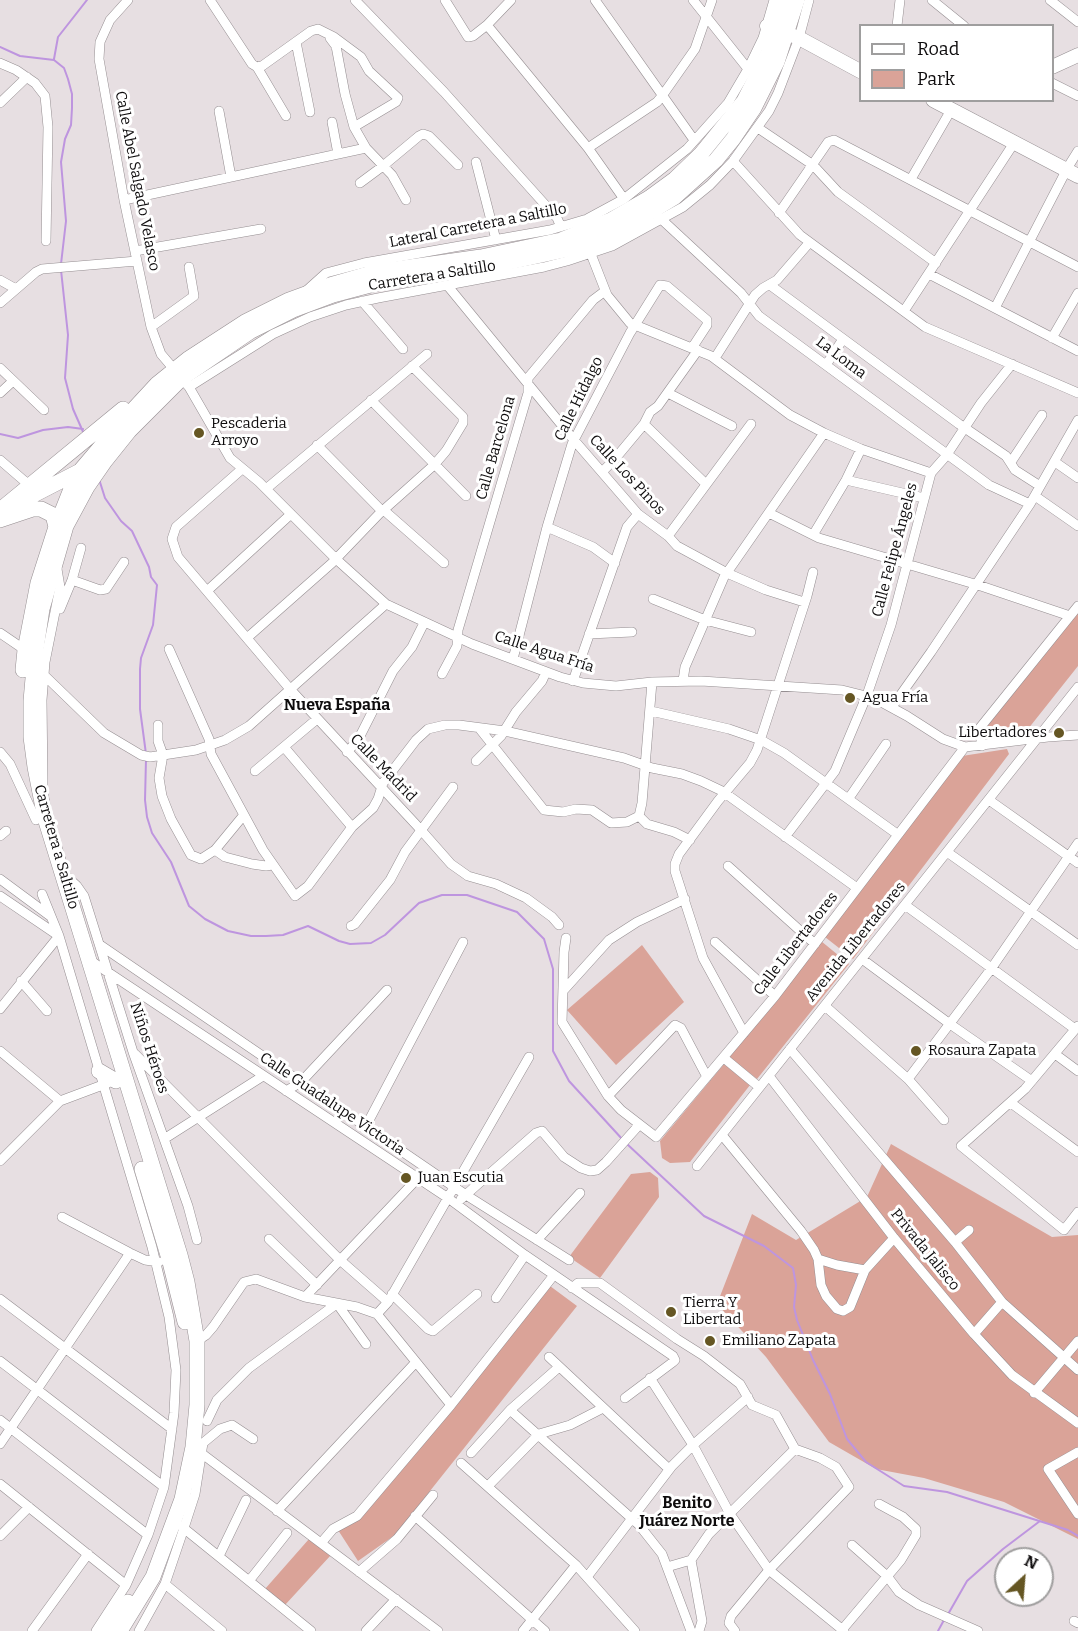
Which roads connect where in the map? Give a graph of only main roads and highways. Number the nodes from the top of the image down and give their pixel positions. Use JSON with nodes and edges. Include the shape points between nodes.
{"nodes":[{"id":1,"x":785,"y":0,"type":"edge"},
{"id":2,"x":797,"y":0,"type":"edge"},
{"id":3,"x":782,"y":32,"type":"junction"},
{"id":4,"x":524,"y":260,"type":"junction"},
{"id":5,"x":501,"y":275,"type":"road end"},
{"id":6,"x":182,"y":378,"type":"junction"},
{"id":7,"x":120,"y":424,"type":"junction"},
{"id":8,"x":87,"y":470,"type":"junction"},
{"id":9,"x":0,"y":512,"type":"edge"},
{"id":10,"x":0,"y":520,"type":"edge"},
{"id":11,"x":56,"y":527,"type":"junction"},
{"id":12,"x":106,"y":1631,"type":"edge"},
{"id":13,"x":120,"y":1631,"type":"edge"}],
"edges":[{"from":1,"to":3,"type":"main road","name":"Carretera a Saltillo"},
{"from":2,"to":3,"type":"main road","name":"Carretera a Saltillo"},
{"from":3,"to":4,"type":"main road","name":"Carretera a Saltillo","via":[[763,94],[733,139],[658,216],[589,249]]},
{"from":3,"to":6,"type":"main road","name":"Carretera a Saltillo","via":[[752,87],[702,154],[680,175],[627,212],[546,244],[375,272],[303,295],[245,322],[188,359]]},
{"from":4,"to":5,"type":"main road"},
{"from":4,"to":6,"type":"main road","name":"Carretera a Saltillo","via":[[378,283],[333,295],[251,331]]},
{"from":6,"to":7,"type":"main road","name":"Carretera a Saltillo"},
{"from":6,"to":7,"type":"main road","name":"Carretera a Saltillo","via":[[157,384]]},
{"from":7,"to":8,"type":"main road","name":"Carretera a Saltillo"},
{"from":7,"to":8,"type":"main road","name":"Carretera a Saltillo","via":[[105,461]]},
{"from":7,"to":9,"type":"main road","via":[[77,447]]},
{"from":8,"to":9,"type":"main road"},
{"from":8,"to":11,"type":"main road","name":"Carretera a Saltillo"},
{"from":8,"to":13,"type":"main road","name":"Carretera a Saltillo","via":[[42,609],[34,657],[31,737],[41,798],[180,1255],[197,1341],[199,1448],[182,1499],[179,1524]]},
{"from":10,"to":11,"type":"main road","via":[[41,509],[53,515]]},
{"from":11,"to":12,"type":"main road","name":"Carretera a Saltillo","via":[[38,583],[25,650],[21,702],[26,769],[36,820],[108,1080],[184,1319],[187,1343],[188,1402],[181,1461],[166,1518],[144,1572],[127,1604]]}]}
